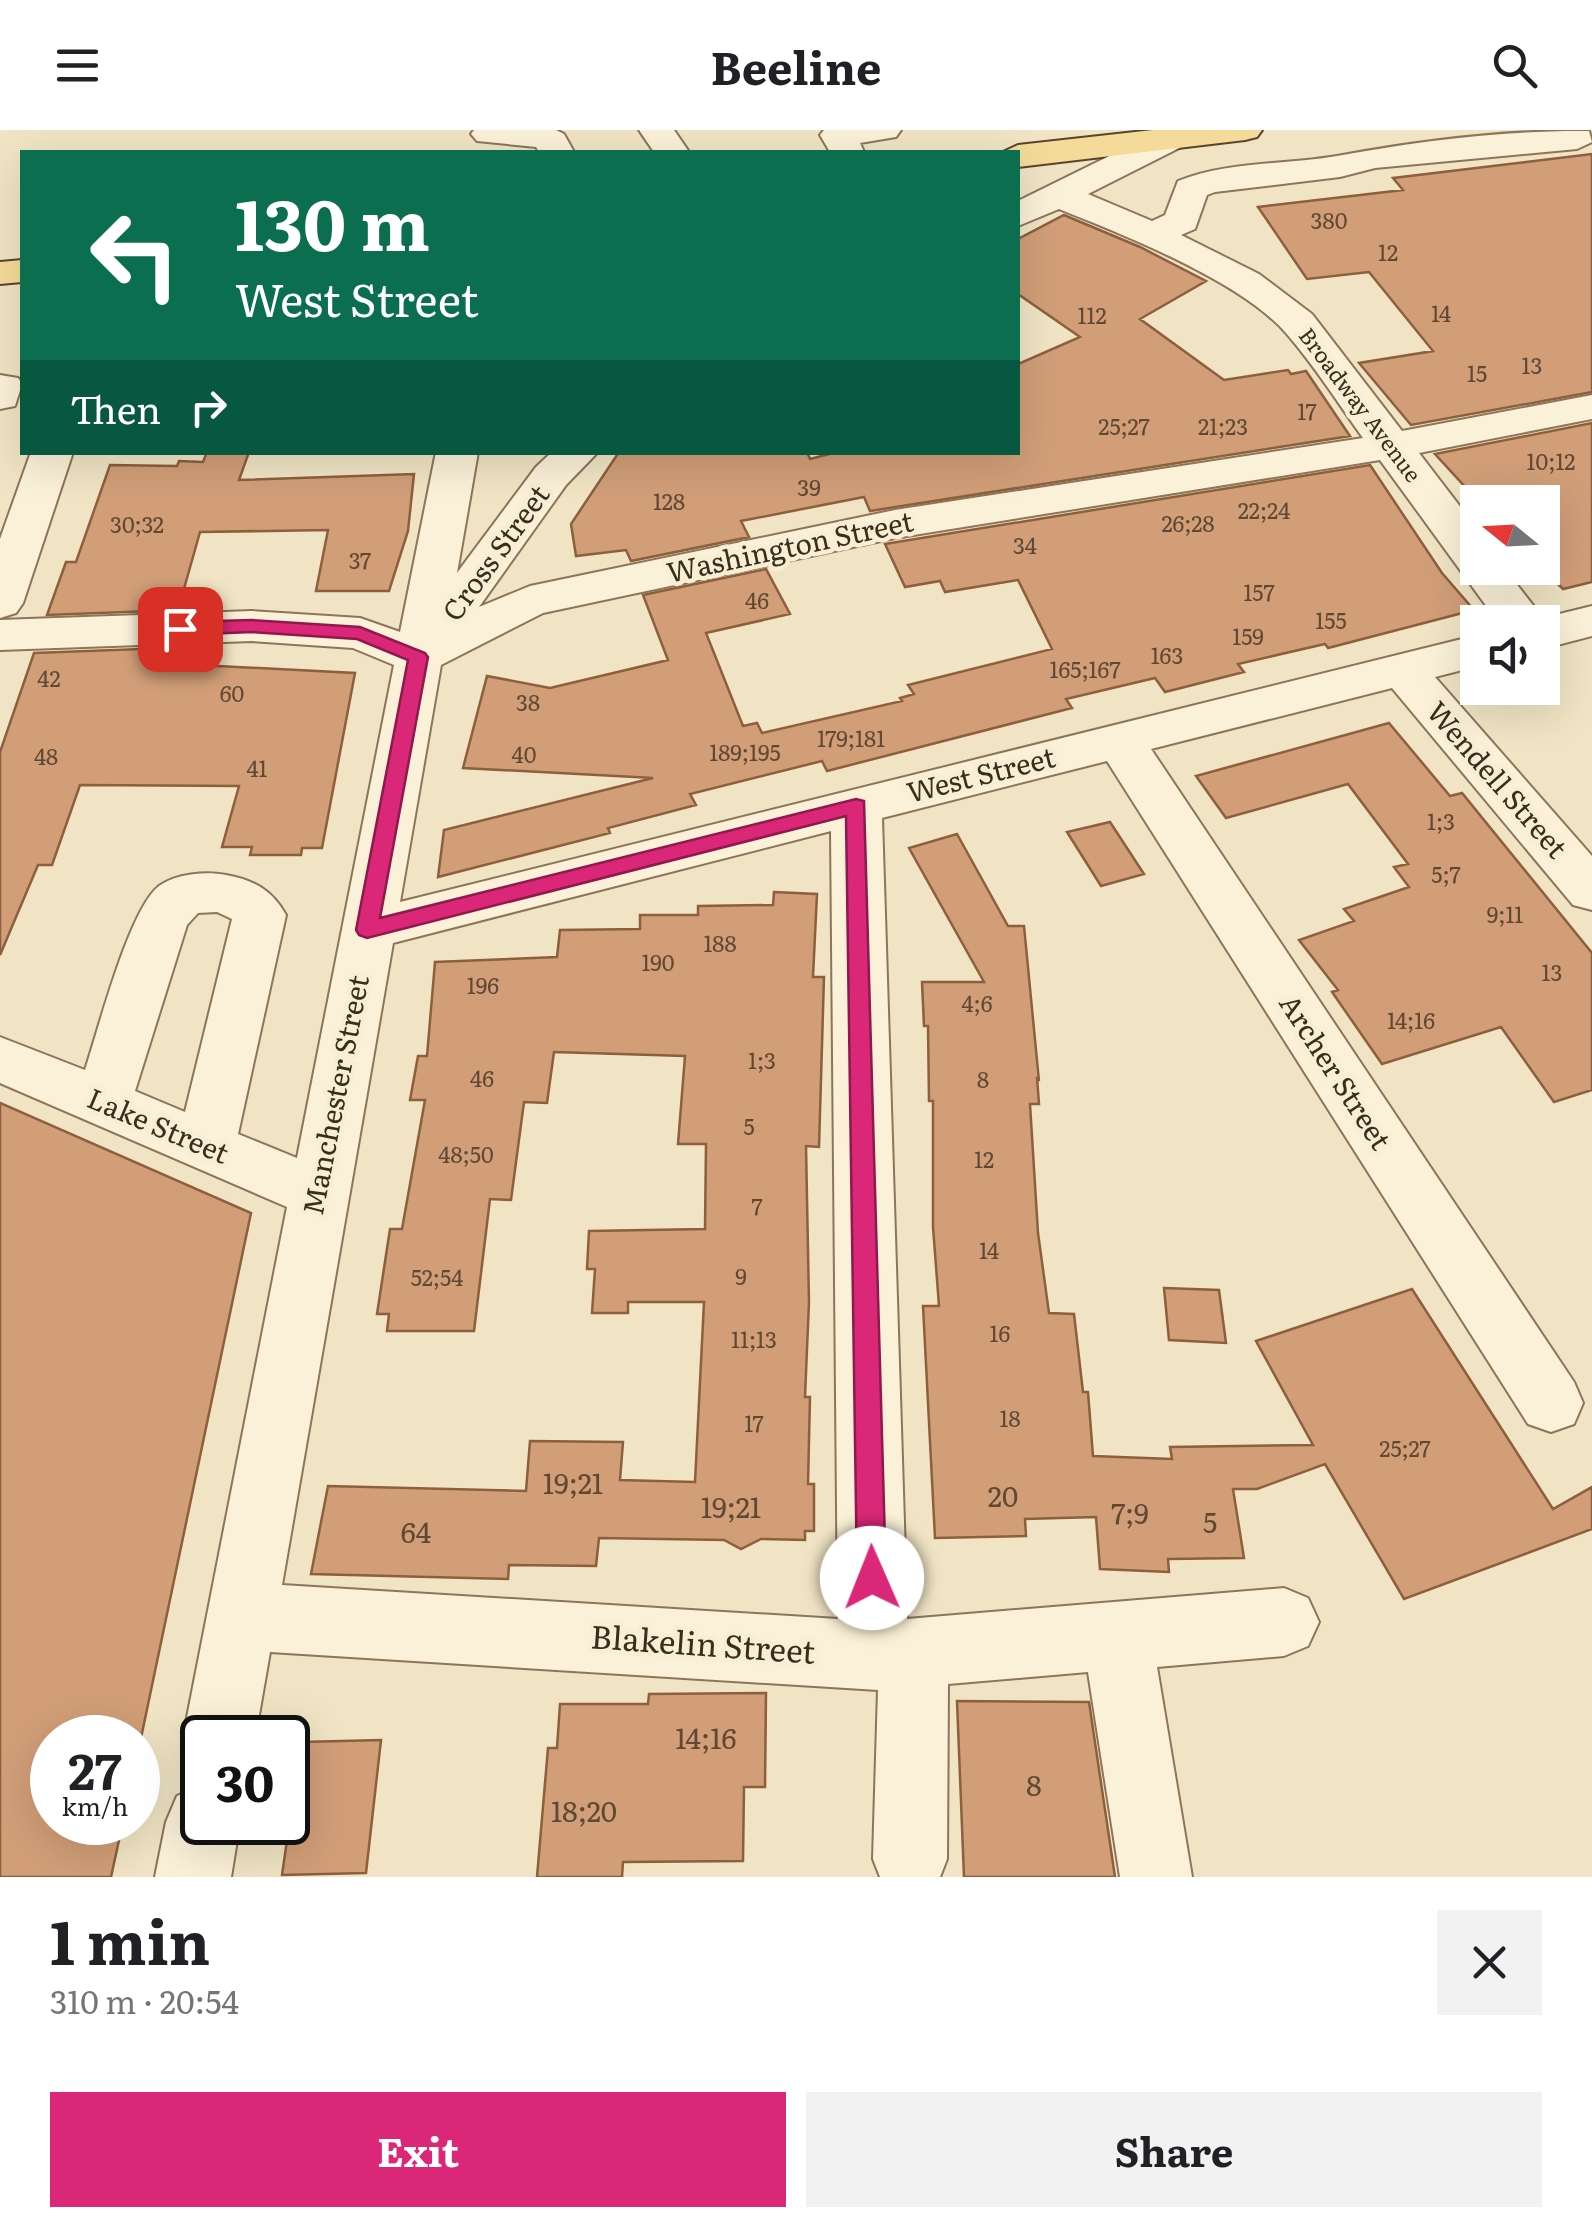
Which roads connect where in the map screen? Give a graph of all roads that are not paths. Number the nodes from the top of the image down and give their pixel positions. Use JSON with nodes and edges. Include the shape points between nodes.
{"nodes":[{"id":1,"x":884,"y":130,"type":"edge"},
{"id":2,"x":1245,"y":130,"type":"edge"},
{"id":3,"x":1336,"y":130,"type":"edge"},
{"id":4,"x":1180,"y":134,"type":"edge"},
{"id":5,"x":1508,"y":137,"type":"edge"},
{"id":6,"x":1577,"y":138,"type":"dead end"},
{"id":7,"x":490,"y":139,"type":"edge"},
{"id":8,"x":555,"y":150,"type":"edge"},
{"id":9,"x":846,"y":150,"type":"edge"},
{"id":10,"x":1020,"y":156,"type":"edge"},
{"id":11,"x":1358,"y":162,"type":"junction"},
{"id":12,"x":1058,"y":196,"type":"junction"},
{"id":13,"x":1020,"y":214,"type":"edge"},
{"id":14,"x":1151,"y":234,"type":"junction"},
{"id":15,"x":0,"y":387,"type":"edge"},
{"id":16,"x":0,"y":397,"type":"edge"},
{"id":17,"x":1592,"y":407,"type":"edge"},
{"id":18,"x":1390,"y":446,"type":"junction"},
{"id":19,"x":51,"y":455,"type":"edge"},
{"id":20,"x":456,"y":455,"type":"edge"},
{"id":21,"x":574,"y":455,"type":"edge"},
{"id":22,"x":1460,"y":540,"type":"edge"},
{"id":23,"x":1494,"y":585,"type":"edge"},
{"id":24,"x":0,"y":603,"type":"edge"},
{"id":25,"x":1509,"y":605,"type":"edge"},
{"id":26,"x":1592,"y":622,"type":"edge"},
{"id":27,"x":1560,"y":630,"type":"edge"},
{"id":28,"x":0,"y":635,"type":"edge"},
{"id":29,"x":1460,"y":654,"type":"edge"},
{"id":30,"x":418,"y":657,"type":"junction"},
{"id":31,"x":1402,"y":669,"type":"junction"},
{"id":32,"x":1119,"y":740,"type":"junction"},
{"id":33,"x":856,"y":806,"type":"junction"},
{"id":34,"x":1592,"y":890,"type":"edge"},
{"id":35,"x":367,"y":930,"type":"junction"},
{"id":36,"x":0,"y":1059,"type":"edge"},
{"id":37,"x":103,"y":1102,"type":"junction"},
{"id":38,"x":206,"y":1146,"type":"junction"},
{"id":39,"x":317,"y":1193,"type":"junction"},
{"id":40,"x":1550,"y":1403,"type":"dead end"},
{"id":41,"x":241,"y":1616,"type":"junction"},
{"id":42,"x":1284,"y":1622,"type":"dead end"},
{"id":43,"x":1117,"y":1636,"type":"junction"},
{"id":44,"x":890,"y":1654,"type":"junction"},
{"id":45,"x":223,"y":1715,"type":"edge"},
{"id":46,"x":200,"y":1845,"type":"edge"},
{"id":47,"x":910,"y":1859,"type":"dead end"},
{"id":48,"x":1156,"y":1874,"type":"dead end"},
{"id":49,"x":194,"y":1877,"type":"edge"}],
"edges":[{"from":1,"to":9,"type":"street","via":[[838,135]]},
{"from":2,"to":4,"type":"main road"},
{"from":3,"to":11,"type":"street"},
{"from":4,"to":10,"type":"main road"},
{"from":4,"to":12,"type":"street"},
{"from":5,"to":6,"type":"street"},
{"from":5,"to":11,"type":"street"},
{"from":7,"to":8,"type":"street","via":[[542,137]]},
{"from":11,"to":14,"type":"street","via":[[1208,182],[1192,189],[1182,221]]},
{"from":12,"to":13,"type":"street"},
{"from":12,"to":14,"type":"street","name":"Broadway Avenue"},
{"from":14,"to":18,"type":"street","name":"Broadway Avenue","via":[[1245,282],[1298,322]]},
{"from":15,"to":16,"type":"street"},
{"from":17,"to":18,"type":"street","name":"Washington Street"},
{"from":18,"to":22,"type":"street","name":"Broadway Avenue"},
{"from":18,"to":30,"type":"street","name":"Washington Street","via":[[895,524],[530,601]]},
{"from":19,"to":24,"type":"street"},
{"from":20,"to":30,"type":"street","name":"Manchester Street"},
{"from":21,"to":30,"type":"street","name":"Cross Street","via":[[551,476]]},
{"from":23,"to":25,"type":"street","name":"Broadway Avenue"},
{"from":26,"to":27,"type":"street"},
{"from":28,"to":30,"type":"street","via":[[252,626],[360,633]]},
{"from":29,"to":31,"type":"street","name":"West Street"},
{"from":30,"to":35,"type":"street","name":"Manchester Street"},
{"from":31,"to":32,"type":"street","name":"West Street"},
{"from":31,"to":34,"type":"street","name":"Wendell Street"},
{"from":32,"to":33,"type":"street","name":"West Street"},
{"from":32,"to":40,"type":"street","name":"Archer Street"},
{"from":33,"to":35,"type":"street","name":"West Street"},
{"from":33,"to":44,"type":"street"},
{"from":35,"to":39,"type":"street","name":"Manchester Street"},
{"from":36,"to":37,"type":"street","name":"Lake Street"},
{"from":37,"to":38,"type":"street","name":"Lake Street"},
{"from":37,"to":38,"type":"street","via":[[170,907],[186,896],[233,895],[253,902],[260,915]]},
{"from":38,"to":39,"type":"street","name":"Lake Street"},
{"from":39,"to":41,"type":"street","name":"Manchester Street"},
{"from":41,"to":44,"type":"street","name":"Blakelin Street"},
{"from":41,"to":45,"type":"street","name":"Manchester Street"},
{"from":42,"to":43,"type":"street","name":"Blakelin Street"},
{"from":43,"to":44,"type":"street","name":"Blakelin Street"},
{"from":43,"to":48,"type":"street"},
{"from":44,"to":47,"type":"street","via":[[913,1683]]},
{"from":46,"to":49,"type":"street"}]}
